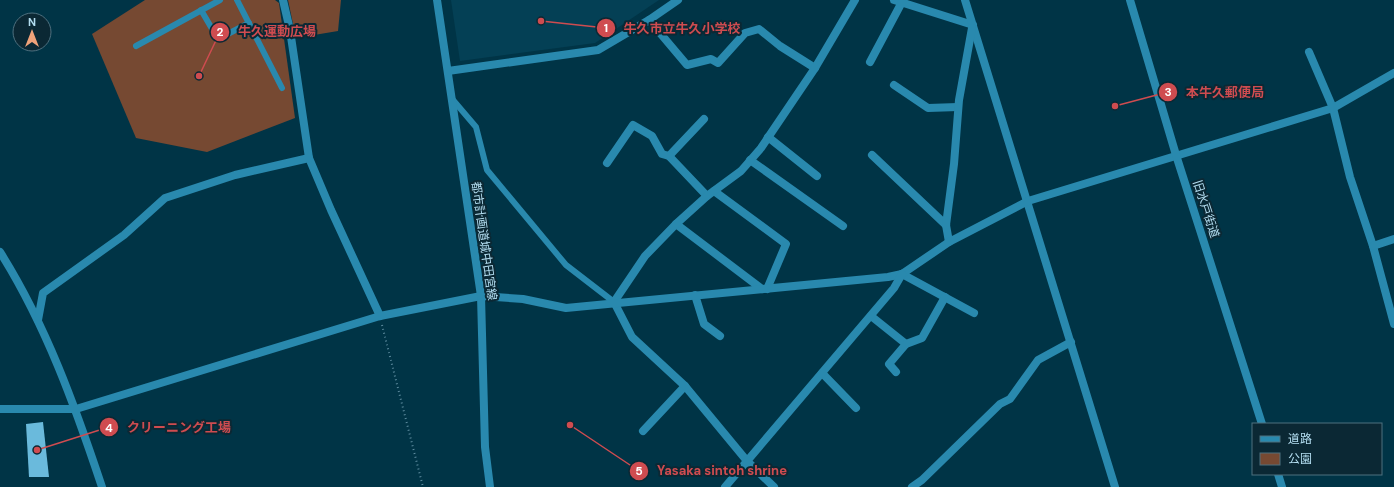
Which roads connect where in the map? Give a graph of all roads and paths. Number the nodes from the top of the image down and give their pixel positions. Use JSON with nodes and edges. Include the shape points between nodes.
{"nodes":[{"id":1,"x":220,"y":0,"type":"edge"},
{"id":2,"x":237,"y":0,"type":"edge"},
{"id":3,"x":283,"y":0,"type":"edge"},
{"id":4,"x":437,"y":0,"type":"edge"},
{"id":5,"x":678,"y":0,"type":"edge"},
{"id":6,"x":855,"y":0,"type":"edge"},
{"id":7,"x":965,"y":0,"type":"edge"},
{"id":8,"x":1130,"y":0,"type":"edge"},
{"id":9,"x":898,"y":1,"type":"edge"},
{"id":10,"x":201,"y":10,"type":"junction"},
{"id":11,"x":649,"y":20,"type":"junction"},
{"id":12,"x":249,"y":23,"type":"junction"},
{"id":13,"x":973,"y":25,"type":"junction"},
{"id":14,"x":136,"y":46,"type":"dead end"},
{"id":15,"x":1309,"y":52,"type":"dead end"},
{"id":16,"x":870,"y":62,"type":"dead end"},
{"id":17,"x":815,"y":68,"type":"junction"},
{"id":18,"x":448,"y":71,"type":"junction"},
{"id":19,"x":1394,"y":73,"type":"edge"},
{"id":20,"x":894,"y":85,"type":"dead end"},
{"id":21,"x":282,"y":88,"type":"dead end"},
{"id":22,"x":453,"y":100,"type":"junction"},
{"id":23,"x":958,"y":107,"type":"junction"},
{"id":24,"x":1333,"y":108,"type":"junction"},
{"id":25,"x":704,"y":119,"type":"dead end"},
{"id":26,"x":768,"y":137,"type":"junction"},
{"id":27,"x":872,"y":155,"type":"dead end"},
{"id":28,"x":1176,"y":155,"type":"junction"},
{"id":29,"x":669,"y":156,"type":"junction"},
{"id":30,"x":310,"y":158,"type":"junction"},
{"id":31,"x":750,"y":160,"type":"junction"},
{"id":32,"x":607,"y":163,"type":"dead end"},
{"id":33,"x":817,"y":176,"type":"dead end"},
{"id":34,"x":714,"y":191,"type":"junction"},
{"id":35,"x":707,"y":196,"type":"junction"},
{"id":36,"x":1028,"y":201,"type":"junction"},
{"id":37,"x":676,"y":224,"type":"junction"},
{"id":38,"x":946,"y":225,"type":"junction"},
{"id":39,"x":843,"y":226,"type":"dead end"},
{"id":40,"x":1394,"y":239,"type":"edge"},
{"id":41,"x":949,"y":242,"type":"junction"},
{"id":42,"x":1373,"y":246,"type":"junction"},
{"id":43,"x":0,"y":252,"type":"edge"},
{"id":44,"x":902,"y":274,"type":"junction"},
{"id":45,"x":765,"y":289,"type":"junction"},
{"id":46,"x":695,"y":295,"type":"junction"},
{"id":47,"x":481,"y":296,"type":"junction"},
{"id":48,"x":945,"y":297,"type":"junction"},
{"id":49,"x":614,"y":302,"type":"junction"},
{"id":50,"x":974,"y":314,"type":"dead end"},
{"id":51,"x":380,"y":316,"type":"junction"},
{"id":52,"x":871,"y":316,"type":"junction"},
{"id":53,"x":38,"y":320,"type":"junction"},
{"id":54,"x":1394,"y":324,"type":"edge"},
{"id":55,"x":720,"y":336,"type":"dead end"},
{"id":56,"x":1071,"y":342,"type":"junction"},
{"id":57,"x":906,"y":344,"type":"junction"},
{"id":58,"x":896,"y":372,"type":"dead end"},
{"id":59,"x":822,"y":373,"type":"junction"},
{"id":60,"x":685,"y":386,"type":"junction"},
{"id":61,"x":856,"y":408,"type":"dead end"},
{"id":62,"x":0,"y":409,"type":"edge"},
{"id":63,"x":76,"y":409,"type":"junction"},
{"id":64,"x":1262,"y":423,"type":"edge"},
{"id":65,"x":643,"y":430,"type":"dead end"},
{"id":66,"x":747,"y":461,"type":"junction"},
{"id":67,"x":1278,"y":475,"type":"edge"},
{"id":68,"x":102,"y":487,"type":"edge"},
{"id":69,"x":423,"y":487,"type":"edge"},
{"id":70,"x":490,"y":487,"type":"edge"},
{"id":71,"x":725,"y":487,"type":"edge"},
{"id":72,"x":774,"y":487,"type":"edge"},
{"id":73,"x":912,"y":487,"type":"edge"},
{"id":74,"x":1115,"y":487,"type":"edge"},
{"id":75,"x":1282,"y":487,"type":"edge"}],
"edges":[{"from":1,"to":10,"type":"lane"},
{"from":2,"to":12,"type":"lane"},
{"from":3,"to":30,"type":"street"},
{"from":4,"to":18,"type":"street","name":"都市計画道城中田宮線"},
{"from":5,"to":11,"type":"street"},
{"from":6,"to":17,"type":"street"},
{"from":7,"to":13,"type":"street"},
{"from":8,"to":28,"type":"street","name":"旧水戸街道"},
{"from":9,"to":13,"type":"street"},
{"from":9,"to":16,"type":"street"},
{"from":10,"to":12,"type":"lane","via":[[218,39]]},
{"from":10,"to":14,"type":"lane"},
{"from":11,"to":17,"type":"street","via":[[687,65],[711,59],[718,63],[745,32],[759,29]]},
{"from":11,"to":18,"type":"street","via":[[598,50]]},
{"from":12,"to":21,"type":"lane"},
{"from":13,"to":23,"type":"street"},
{"from":13,"to":36,"type":"street"},
{"from":15,"to":24,"type":"street"},
{"from":17,"to":26,"type":"street"},
{"from":18,"to":22,"type":"street","name":"都市計画道城中田宮線"},
{"from":19,"to":24,"type":"street"},
{"from":20,"to":23,"type":"street","via":[[928,108]]},
{"from":22,"to":47,"type":"street","name":"都市計画道城中田宮線"},
{"from":22,"to":49,"type":"lane","via":[[476,127],[487,170],[566,265]]},
{"from":23,"to":38,"type":"street"},
{"from":24,"to":28,"type":"street"},
{"from":24,"to":42,"type":"street","via":[[1350,177]]},
{"from":25,"to":29,"type":"street"},
{"from":26,"to":31,"type":"street"},
{"from":26,"to":33,"type":"street"},
{"from":27,"to":38,"type":"street"},
{"from":28,"to":36,"type":"street"},
{"from":28,"to":64,"type":"street","name":"旧水戸街道"},
{"from":29,"to":32,"type":"street","via":[[662,154],[652,136],[633,125]]},
{"from":29,"to":35,"type":"street"},
{"from":30,"to":51,"type":"street"},
{"from":30,"to":53,"type":"street","via":[[236,176],[165,198],[124,235],[43,293]]},
{"from":31,"to":34,"type":"street","via":[[741,171]]},
{"from":31,"to":39,"type":"street"},
{"from":34,"to":35,"type":"street"},
{"from":34,"to":45,"type":"street","via":[[786,244]]},
{"from":35,"to":37,"type":"street"},
{"from":36,"to":41,"type":"street"},
{"from":36,"to":56,"type":"street"},
{"from":37,"to":45,"type":"street"},
{"from":37,"to":49,"type":"street","via":[[645,256]]},
{"from":38,"to":41,"type":"street"},
{"from":40,"to":42,"type":"street"},
{"from":41,"to":44,"type":"street"},
{"from":42,"to":54,"type":"street"},
{"from":43,"to":53,"type":"street"},
{"from":44,"to":45,"type":"street"},
{"from":44,"to":48,"type":"street"},
{"from":44,"to":52,"type":"street"},
{"from":45,"to":46,"type":"street"},
{"from":46,"to":49,"type":"street"},
{"from":46,"to":55,"type":"street","via":[[704,324]]},
{"from":47,"to":49,"type":"street","via":[[523,299],[566,308]]},
{"from":47,"to":51,"type":"street"},
{"from":47,"to":70,"type":"street","name":"都市計画道城中田宮線","via":[[485,447]]},
{"from":48,"to":50,"type":"street"},
{"from":48,"to":57,"type":"street","via":[[922,338]]},
{"from":49,"to":60,"type":"street","via":[[632,337]]},
{"from":51,"to":63,"type":"street"},
{"from":51,"to":69,"type":"path"},
{"from":52,"to":57,"type":"street"},
{"from":52,"to":59,"type":"street"},
{"from":53,"to":63,"type":"street"},
{"from":56,"to":73,"type":"street","via":[[1038,360],[1010,399],[1000,404]]},
{"from":56,"to":74,"type":"street"},
{"from":57,"to":58,"type":"street","via":[[889,364]]},
{"from":59,"to":61,"type":"street"},
{"from":59,"to":66,"type":"street"},
{"from":60,"to":65,"type":"street"},
{"from":60,"to":66,"type":"street"},
{"from":62,"to":63,"type":"street"},
{"from":63,"to":68,"type":"street"},
{"from":66,"to":71,"type":"street"},
{"from":66,"to":72,"type":"street"},
{"from":67,"to":75,"type":"street"}]}
